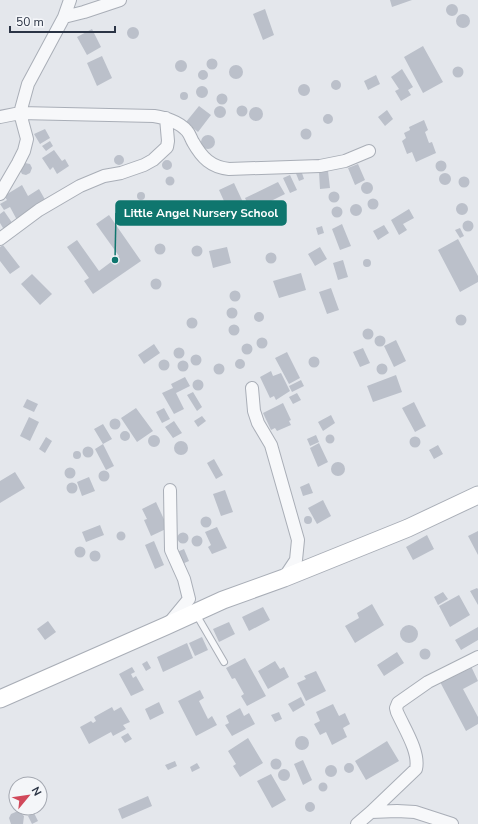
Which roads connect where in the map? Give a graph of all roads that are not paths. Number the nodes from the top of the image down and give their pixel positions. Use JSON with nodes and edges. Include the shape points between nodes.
{"nodes":[{"id":1,"x":70,"y":0,"type":"edge"},
{"id":2,"x":120,"y":0,"type":"edge"},
{"id":3,"x":64,"y":17,"type":"junction"},
{"id":4,"x":20,"y":113,"type":"junction"},
{"id":5,"x":0,"y":117,"type":"edge"},
{"id":6,"x":166,"y":118,"type":"junction"},
{"id":7,"x":369,"y":151,"type":"dead end"},
{"id":8,"x":0,"y":194,"type":"edge"},
{"id":9,"x":0,"y":239,"type":"edge"},
{"id":10,"x":252,"y":388,"type":"dead end"},
{"id":11,"x":170,"y":490,"type":"dead end"},
{"id":12,"x":478,"y":495,"type":"edge"},
{"id":13,"x":284,"y":578,"type":"junction"},
{"id":14,"x":195,"y":612,"type":"junction"},
{"id":15,"x":166,"y":626,"type":"junction"},
{"id":16,"x":478,"y":657,"type":"edge"},
{"id":17,"x":224,"y":662,"type":"dead end"},
{"id":18,"x":0,"y":699,"type":"edge"},
{"id":19,"x":371,"y":812,"type":"junction"},
{"id":20,"x":357,"y":824,"type":"edge"},
{"id":21,"x":452,"y":824,"type":"edge"}],
"edges":[{"from":1,"to":3,"type":"street"},
{"from":2,"to":3,"type":"street"},
{"from":3,"to":4,"type":"street","via":[[28,84]]},
{"from":4,"to":5,"type":"street"},
{"from":4,"to":6,"type":"street"},
{"from":4,"to":8,"type":"street","via":[[27,139],[24,151]]},
{"from":6,"to":7,"type":"street","via":[[187,130],[200,154],[210,164],[219,168],[320,166],[345,161]]},
{"from":6,"to":9,"type":"street","via":[[168,141],[166,147],[153,160],[80,186],[39,210]]},
{"from":10,"to":13,"type":"street","via":[[256,417],[271,445],[298,540],[296,560]]},
{"from":11,"to":15,"type":"street","via":[[172,550],[189,599]]},
{"from":12,"to":13,"type":"street","via":[[408,528]]},
{"from":13,"to":14,"type":"street"},
{"from":14,"to":15,"type":"street"},
{"from":14,"to":17,"type":"lane"},
{"from":15,"to":18,"type":"street"},
{"from":16,"to":19,"type":"street","via":[[428,682],[398,703],[397,712],[418,762],[416,769]]},
{"from":19,"to":20,"type":"street"},
{"from":19,"to":21,"type":"street","via":[[415,812]]}]}
